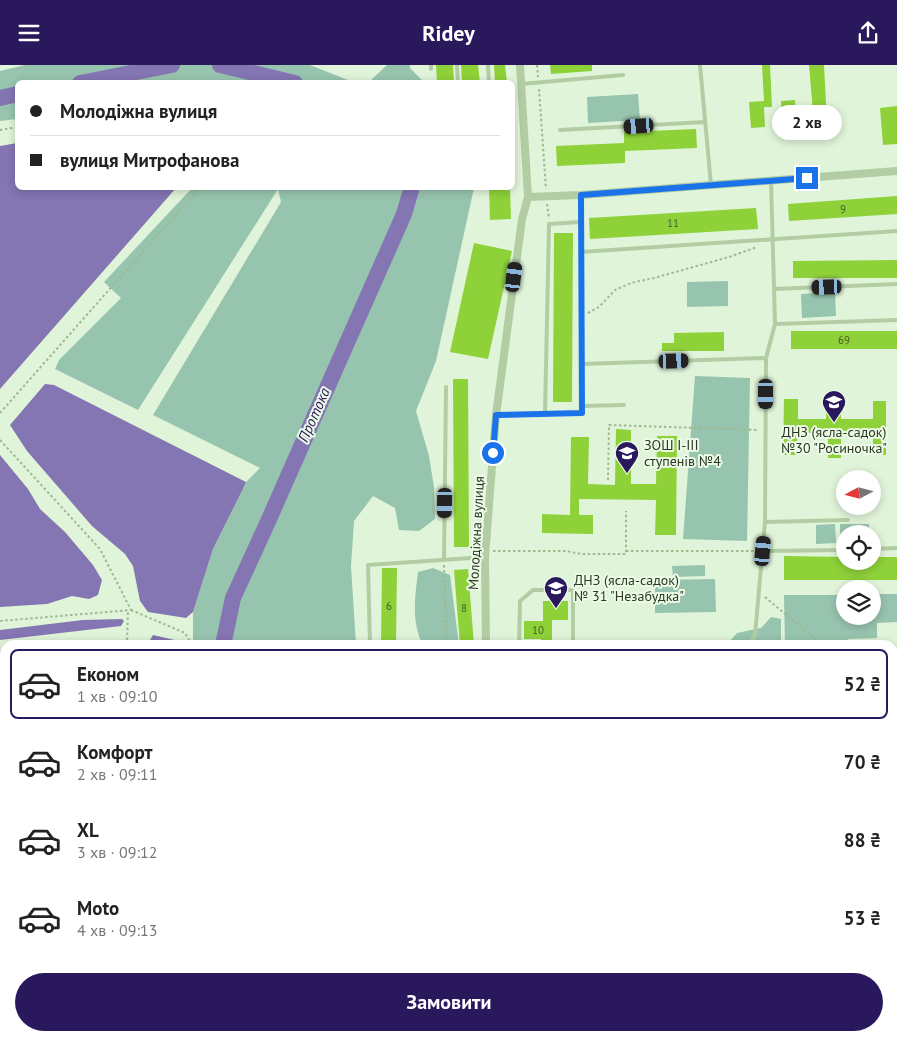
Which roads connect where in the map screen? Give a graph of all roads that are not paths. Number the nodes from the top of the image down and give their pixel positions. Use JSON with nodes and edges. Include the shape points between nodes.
{"nodes":[{"id":1,"x":457,"y":65,"type":"edge"},
{"id":2,"x":488,"y":65,"type":"edge"},
{"id":3,"x":520,"y":65,"type":"edge"},
{"id":4,"x":700,"y":65,"type":"edge"},
{"id":5,"x":623,"y":75,"type":"dead end"},
{"id":6,"x":458,"y":80,"type":"edge"},
{"id":7,"x":489,"y":80,"type":"edge"},
{"id":8,"x":521,"y":84,"type":"junction"},
{"id":9,"x":705,"y":122,"type":"junction"},
{"id":10,"x":560,"y":130,"type":"dead end"},
{"id":11,"x":897,"y":171,"type":"edge"},
{"id":12,"x":771,"y":180,"type":"junction"},
{"id":13,"x":711,"y":185,"type":"junction"},
{"id":14,"x":581,"y":195,"type":"junction"},
{"id":15,"x":528,"y":197,"type":"junction"},
{"id":16,"x":581,"y":222,"type":"junction"},
{"id":17,"x":897,"y":231,"type":"edge"},
{"id":18,"x":772,"y":239,"type":"junction"},
{"id":19,"x":581,"y":252,"type":"junction"},
{"id":20,"x":897,"y":283,"type":"edge"},
{"id":21,"x":774,"y":289,"type":"junction"},
{"id":22,"x":897,"y":320,"type":"edge"},
{"id":23,"x":775,"y":324,"type":"junction"},
{"id":24,"x":766,"y":358,"type":"junction"},
{"id":25,"x":582,"y":365,"type":"junction"},
{"id":26,"x":446,"y":387,"type":"dead end"},
{"id":27,"x":624,"y":405,"type":"dead end"},
{"id":28,"x":582,"y":406,"type":"junction"},
{"id":29,"x":545,"y":414,"type":"junction"},
{"id":30,"x":496,"y":415,"type":"junction"},
{"id":31,"x":848,"y":520,"type":"dead end"},
{"id":32,"x":765,"y":522,"type":"junction"},
{"id":33,"x":881,"y":549,"type":"edge"},
{"id":34,"x":897,"y":549,"type":"edge"},
{"id":35,"x":836,"y":550,"type":"edge"},
{"id":36,"x":763,"y":551,"type":"junction"},
{"id":37,"x":485,"y":554,"type":"junction"},
{"id":38,"x":444,"y":560,"type":"junction"},
{"id":39,"x":370,"y":640,"type":"edge"},
{"id":40,"x":486,"y":640,"type":"edge"},
{"id":41,"x":519,"y":640,"type":"edge"},
{"id":42,"x":573,"y":640,"type":"edge"},
{"id":43,"x":752,"y":640,"type":"edge"}],
"edges":[{"from":1,"to":6,"type":"lane"},
{"from":2,"to":7,"type":"lane"},
{"from":3,"to":8,"type":"street","name":"Молодіжна вулиця"},
{"from":4,"to":9,"type":"lane"},
{"from":5,"to":8,"type":"lane"},
{"from":8,"to":15,"type":"street","name":"Молодіжна вулиця"},
{"from":9,"to":10,"type":"lane"},
{"from":9,"to":13,"type":"lane"},
{"from":11,"to":12,"type":"street"},
{"from":12,"to":13,"type":"street"},
{"from":12,"to":18,"type":"lane"},
{"from":13,"to":14,"type":"street"},
{"from":14,"to":15,"type":"street"},
{"from":14,"to":16,"type":"lane"},
{"from":15,"to":30,"type":"street","name":"Молодіжна вулиця","via":[[522,219]]},
{"from":16,"to":19,"type":"lane"},
{"from":16,"to":29,"type":"lane","via":[[549,224]]},
{"from":17,"to":18,"type":"lane"},
{"from":18,"to":19,"type":"lane"},
{"from":18,"to":21,"type":"lane"},
{"from":19,"to":25,"type":"lane"},
{"from":20,"to":21,"type":"lane"},
{"from":21,"to":23,"type":"lane"},
{"from":22,"to":23,"type":"lane"},
{"from":23,"to":24,"type":"lane"},
{"from":24,"to":25,"type":"lane"},
{"from":24,"to":32,"type":"lane"},
{"from":25,"to":28,"type":"lane"},
{"from":26,"to":38,"type":"lane"},
{"from":27,"to":28,"type":"lane"},
{"from":28,"to":29,"type":"lane","via":[[582,413]]},
{"from":29,"to":30,"type":"lane"},
{"from":30,"to":37,"type":"street","name":"Молодіжна вулиця"},
{"from":31,"to":32,"type":"lane"},
{"from":32,"to":36,"type":"lane"},
{"from":33,"to":34,"type":"lane"},
{"from":35,"to":36,"type":"lane"},
{"from":36,"to":43,"type":"lane"},
{"from":37,"to":38,"type":"lane"},
{"from":37,"to":40,"type":"street","name":"Молодіжна вулиця"},
{"from":38,"to":39,"type":"lane","via":[[368,565]]},
{"from":41,"to":42,"type":"lane","via":[[520,601],[533,590],[573,590]]}]}
